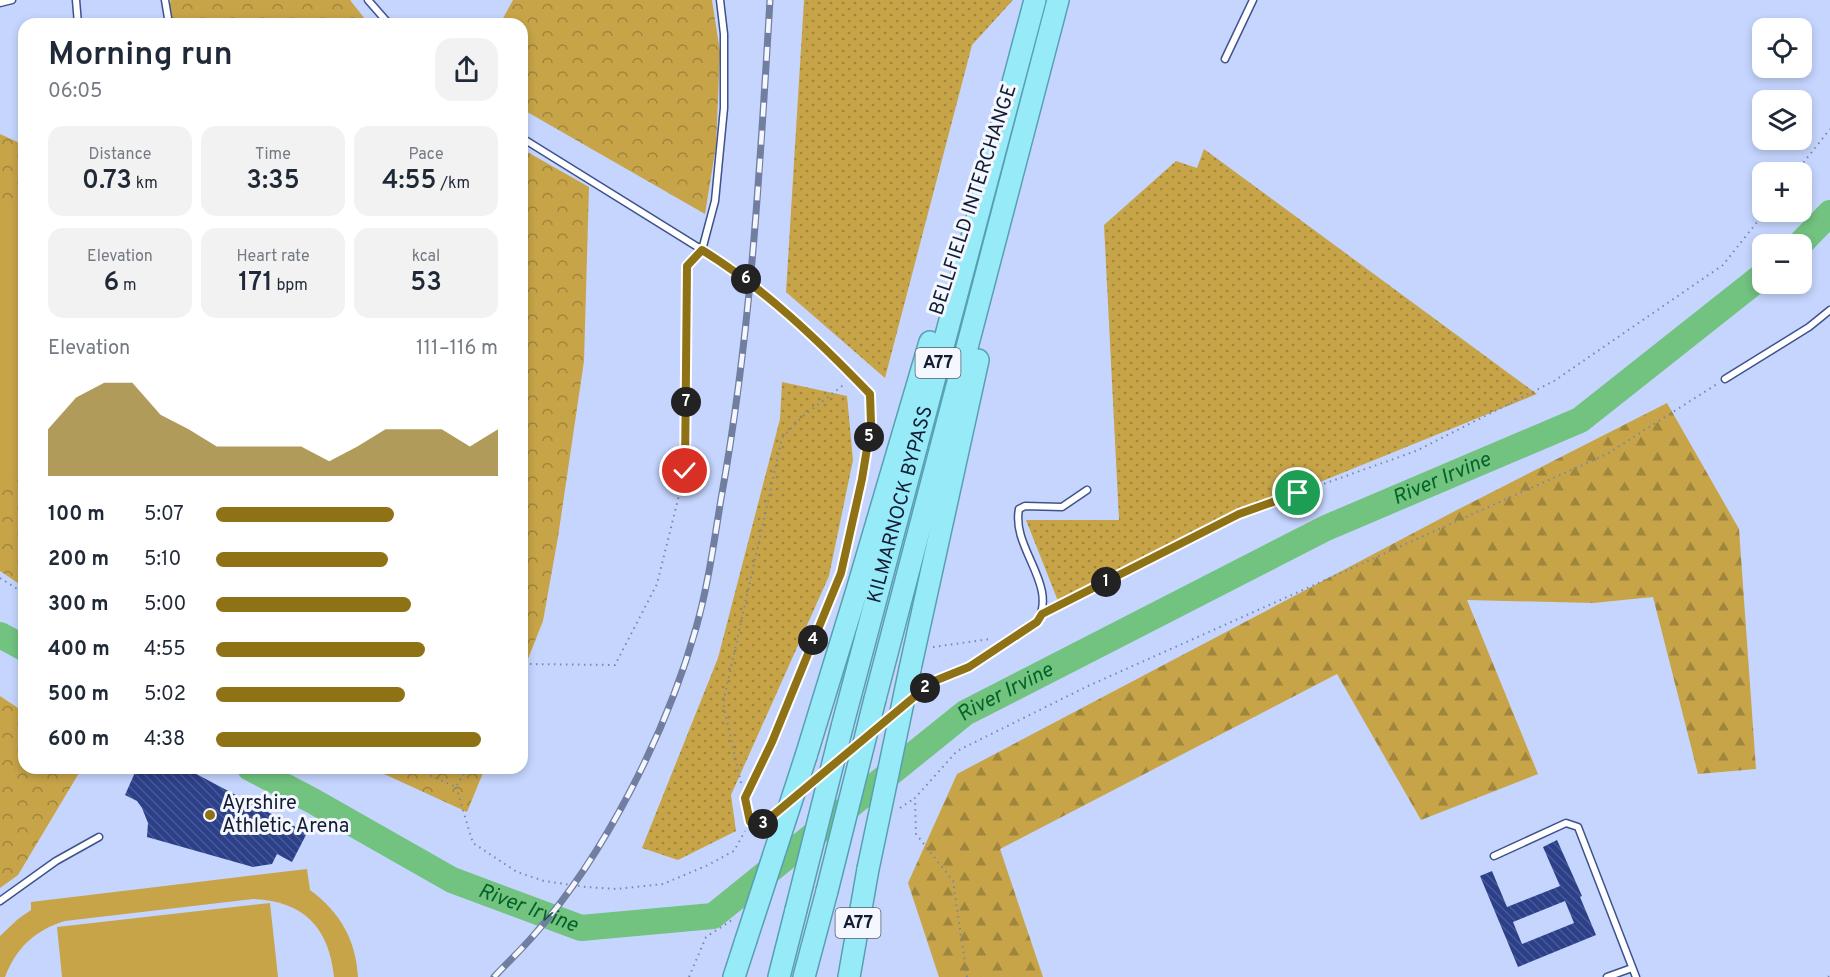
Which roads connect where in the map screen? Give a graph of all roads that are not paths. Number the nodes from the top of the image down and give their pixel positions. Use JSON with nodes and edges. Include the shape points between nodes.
{"nodes":[{"id":1,"x":12,"y":0,"type":"edge"},
{"id":2,"x":76,"y":0,"type":"edge"},
{"id":3,"x":165,"y":0,"type":"edge"},
{"id":4,"x":368,"y":0,"type":"edge"},
{"id":5,"x":720,"y":0,"type":"edge"},
{"id":6,"x":1035,"y":0,"type":"edge"},
{"id":7,"x":1058,"y":0,"type":"edge"},
{"id":8,"x":1253,"y":0,"type":"edge"},
{"id":9,"x":0,"y":3,"type":"edge"},
{"id":10,"x":78,"y":18,"type":"edge"},
{"id":11,"x":168,"y":18,"type":"edge"},
{"id":12,"x":384,"y":18,"type":"edge"},
{"id":13,"x":1021,"y":52,"type":"junction"},
{"id":14,"x":1043,"y":58,"type":"junction"},
{"id":15,"x":1225,"y":59,"type":"dead end"},
{"id":16,"x":528,"y":142,"type":"edge"},
{"id":17,"x":702,"y":250,"type":"junction"},
{"id":18,"x":1830,"y":310,"type":"edge"},
{"id":19,"x":1725,"y":379,"type":"road end"},
{"id":20,"x":1087,"y":490,"type":"dead end"},
{"id":21,"x":99,"y":837,"type":"dead end"},
{"id":22,"x":1494,"y":856,"type":"dead end"},
{"id":23,"x":0,"y":901,"type":"edge"},
{"id":24,"x":1632,"y":968,"type":"junction"},
{"id":25,"x":734,"y":977,"type":"edge"},
{"id":26,"x":779,"y":977,"type":"edge"},
{"id":27,"x":804,"y":977,"type":"edge"},
{"id":28,"x":849,"y":977,"type":"edge"},
{"id":29,"x":1607,"y":977,"type":"edge"},
{"id":30,"x":1636,"y":977,"type":"edge"}],
"edges":[{"from":1,"to":9,"type":"lane"},
{"from":2,"to":10,"type":"lane"},
{"from":3,"to":11,"type":"lane"},
{"from":4,"to":12,"type":"lane"},
{"from":5,"to":17,"type":"lane","via":[[724,108],[715,201]]},
{"from":6,"to":13,"type":"highway","name":"KILMARNOCK BYPASS","number":"A77"},
{"from":7,"to":14,"type":"highway","name":"KILMARNOCK BYPASS","number":"A77"},
{"from":8,"to":15,"type":"lane"},
{"from":13,"to":25,"type":"highway","name":"BELLFIELD INTERCHANGE","number":"A77","bridge":true,"via":[[944,293],[806,756]]},
{"from":13,"to":26,"type":"highway","name":"KILMARNOCK BYPASS","number":"A77","bridge":true},
{"from":14,"to":27,"type":"highway","name":"KILMARNOCK BYPASS","number":"A77","bridge":true},
{"from":14,"to":28,"type":"highway","number":"A77","bridge":true,"via":[[910,669]]},
{"from":16,"to":17,"type":"lane"},
{"from":17,"to":20,"type":"lane","via":[[761,291],[870,394],[871,424],[841,573],[745,798],[750,822],[759,827],[932,682],[969,667],[1037,622],[1044,596],[1020,533],[1019,509],[1062,507]]},
{"from":18,"to":19,"type":"lane"},
{"from":21,"to":23,"type":"lane"},
{"from":22,"to":24,"type":"lane","via":[[1566,823],[1578,827]]},
{"from":24,"to":29,"type":"lane"},
{"from":24,"to":30,"type":"lane"}]}
